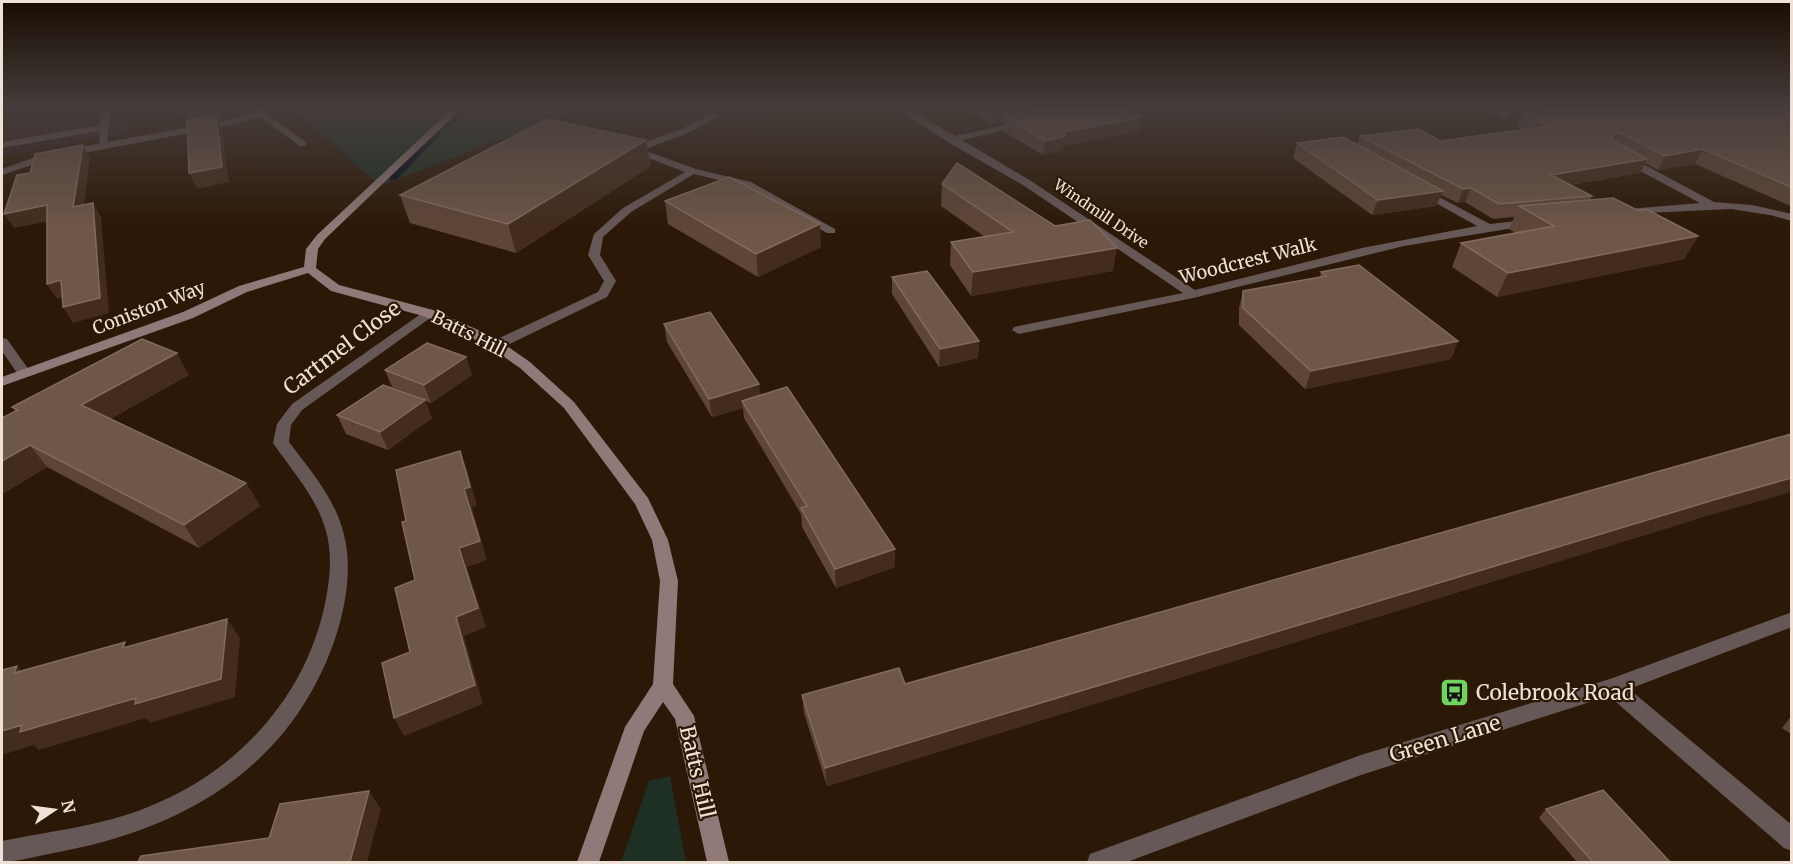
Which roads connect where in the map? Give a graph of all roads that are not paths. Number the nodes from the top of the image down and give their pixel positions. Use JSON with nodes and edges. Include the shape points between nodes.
{"nodes":[{"id":1,"x":97,"y":147,"type":"edge"},
{"id":2,"x":416,"y":147,"type":"edge"},
{"id":3,"x":634,"y":147,"type":"edge"},
{"id":4,"x":964,"y":147,"type":"edge"},
{"id":5,"x":1611,"y":151,"type":"edge"},
{"id":6,"x":693,"y":171,"type":"junction"},
{"id":7,"x":2,"y":172,"type":"edge"},
{"id":8,"x":1410,"y":184,"type":"edge"},
{"id":9,"x":1710,"y":204,"type":"junction"},
{"id":10,"x":1616,"y":213,"type":"edge"},
{"id":11,"x":1791,"y":218,"type":"edge"},
{"id":12,"x":1545,"y":220,"type":"edge"},
{"id":13,"x":1486,"y":226,"type":"junction"},
{"id":14,"x":831,"y":231,"type":"dead end"},
{"id":15,"x":310,"y":269,"type":"junction"},
{"id":16,"x":1193,"y":294,"type":"junction"},
{"id":17,"x":428,"y":313,"type":"junction"},
{"id":18,"x":1019,"y":330,"type":"dead end"},
{"id":19,"x":2,"y":342,"type":"edge"},
{"id":20,"x":496,"y":345,"type":"junction"},
{"id":21,"x":24,"y":373,"type":"junction"},
{"id":22,"x":2,"y":382,"type":"edge"},
{"id":23,"x":1791,"y":619,"type":"edge"},
{"id":24,"x":663,"y":686,"type":"junction"},
{"id":25,"x":1612,"y":687,"type":"junction"},
{"id":26,"x":1791,"y":840,"type":"edge"},
{"id":27,"x":2,"y":852,"type":"edge"},
{"id":28,"x":588,"y":862,"type":"edge"},
{"id":29,"x":718,"y":862,"type":"edge"},
{"id":30,"x":1098,"y":862,"type":"edge"}],
"edges":[{"from":1,"to":7,"type":"street","via":[[44,157]]},
{"from":2,"to":15,"type":"street","via":[[321,237],[312,249]]},
{"from":3,"to":6,"type":"street","via":[[629,149]]},
{"from":4,"to":16,"type":"street","name":"Windmill Drive","via":[[1027,183]]},
{"from":5,"to":9,"type":"street"},
{"from":6,"to":14,"type":"street","via":[[747,184]]},
{"from":6,"to":20,"type":"street","via":[[627,210],[598,236],[594,255],[610,281],[603,294]]},
{"from":8,"to":13,"type":"street"},
{"from":9,"to":10,"type":"street"},
{"from":9,"to":11,"type":"street","via":[[1771,210]]},
{"from":12,"to":13,"type":"street","name":"Woodcrest Walk"},
{"from":13,"to":16,"type":"street","name":"Woodcrest Walk","via":[[1359,252]]},
{"from":15,"to":17,"type":"street","name":"Batts Hill","via":[[334,288]]},
{"from":15,"to":21,"type":"street","name":"Coniston Way","via":[[254,285],[134,336]]},
{"from":16,"to":18,"type":"street","name":"Woodcrest Walk"},
{"from":17,"to":20,"type":"street","name":"Batts Hill"},
{"from":17,"to":27,"type":"street","name":"Cartmel Close","via":[[297,406],[284,424],[281,443],[321,495],[335,529],[339,569],[334,614],[297,704],[265,741],[223,777],[168,809],[125,825]]},
{"from":19,"to":21,"type":"street"},
{"from":20,"to":24,"type":"street","name":"Batts Hill","via":[[569,405],[642,502],[660,540],[669,581]]},
{"from":21,"to":22,"type":"street","name":"Coniston Way"},
{"from":23,"to":25,"type":"street","name":"Green Lane"},
{"from":24,"to":28,"type":"street","via":[[635,727]]},
{"from":24,"to":29,"type":"street","name":"Batts Hill","via":[[684,716]]},
{"from":25,"to":26,"type":"street"},
{"from":25,"to":30,"type":"street","name":"Green Lane","via":[[1361,765]]}]}
